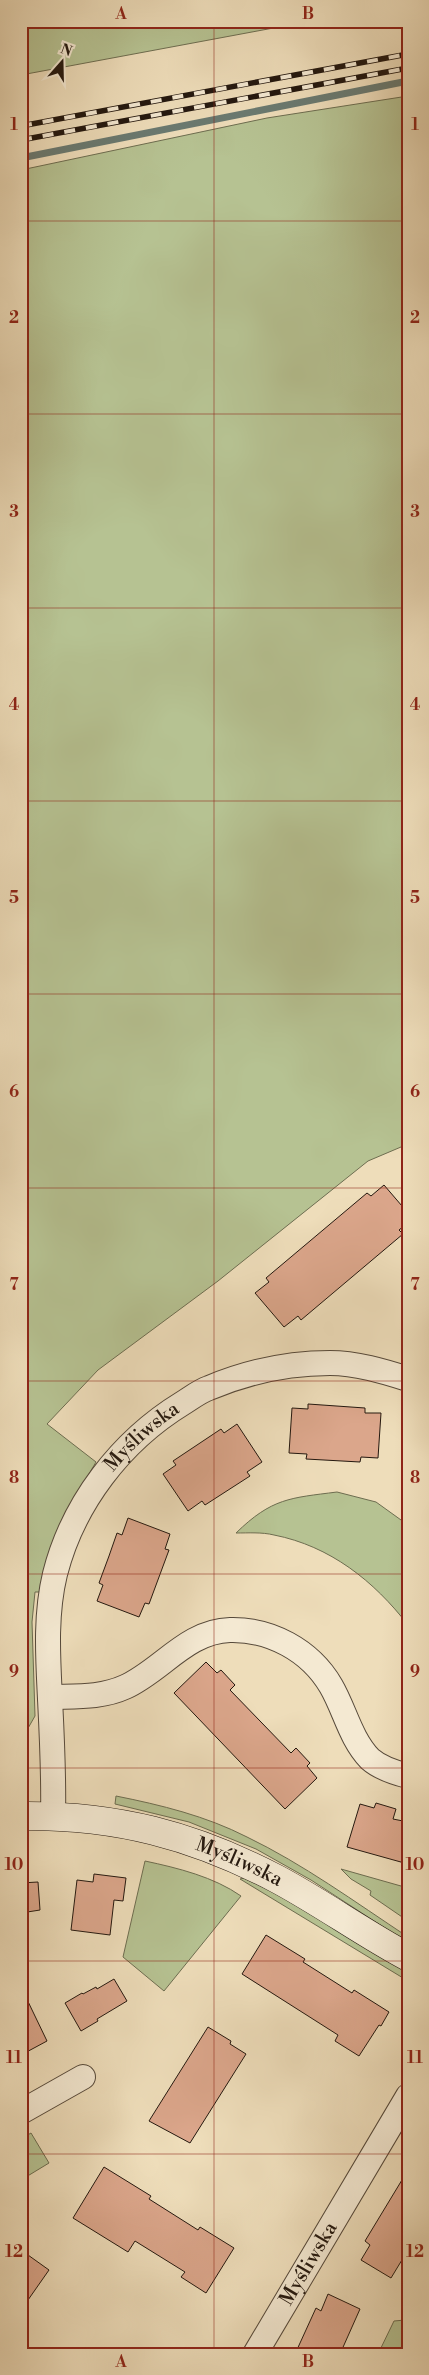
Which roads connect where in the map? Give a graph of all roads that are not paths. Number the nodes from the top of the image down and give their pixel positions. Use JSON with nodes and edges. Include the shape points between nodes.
{"nodes":[{"id":1,"x":408,"y":1379,"type":"edge"},
{"id":2,"x":50,"y":1697,"type":"junction"},
{"id":3,"x":408,"y":1776,"type":"edge"},
{"id":4,"x":21,"y":1816,"type":"edge"},
{"id":5,"x":53,"y":1816,"type":"junction"},
{"id":6,"x":408,"y":1958,"type":"edge"},
{"id":7,"x":83,"y":2077,"type":"dead end"},
{"id":8,"x":408,"y":2096,"type":"edge"},
{"id":9,"x":21,"y":2112,"type":"edge"},
{"id":10,"x":255,"y":2354,"type":"edge"}],
"edges":[{"from":1,"to":2,"type":"street","name":"Myśliwska","via":[[380,1370],[333,1363],[277,1368],[207,1388],[170,1411],[117,1456],[88,1497],[68,1535],[55,1575],[48,1622]]},
{"from":2,"to":3,"type":"street","via":[[97,1696],[125,1687],[207,1633],[231,1630],[260,1632],[284,1641],[316,1665],[330,1685],[360,1746],[372,1760]]},
{"from":2,"to":5,"type":"street","name":"Myśliwska"},
{"from":4,"to":5,"type":"street","name":"Myśliwska"},
{"from":5,"to":6,"type":"street","name":"Myśliwska","via":[[122,1822],[211,1849],[276,1879]]},
{"from":7,"to":9,"type":"street"},
{"from":8,"to":10,"type":"street","name":"Myśliwska"}]}
